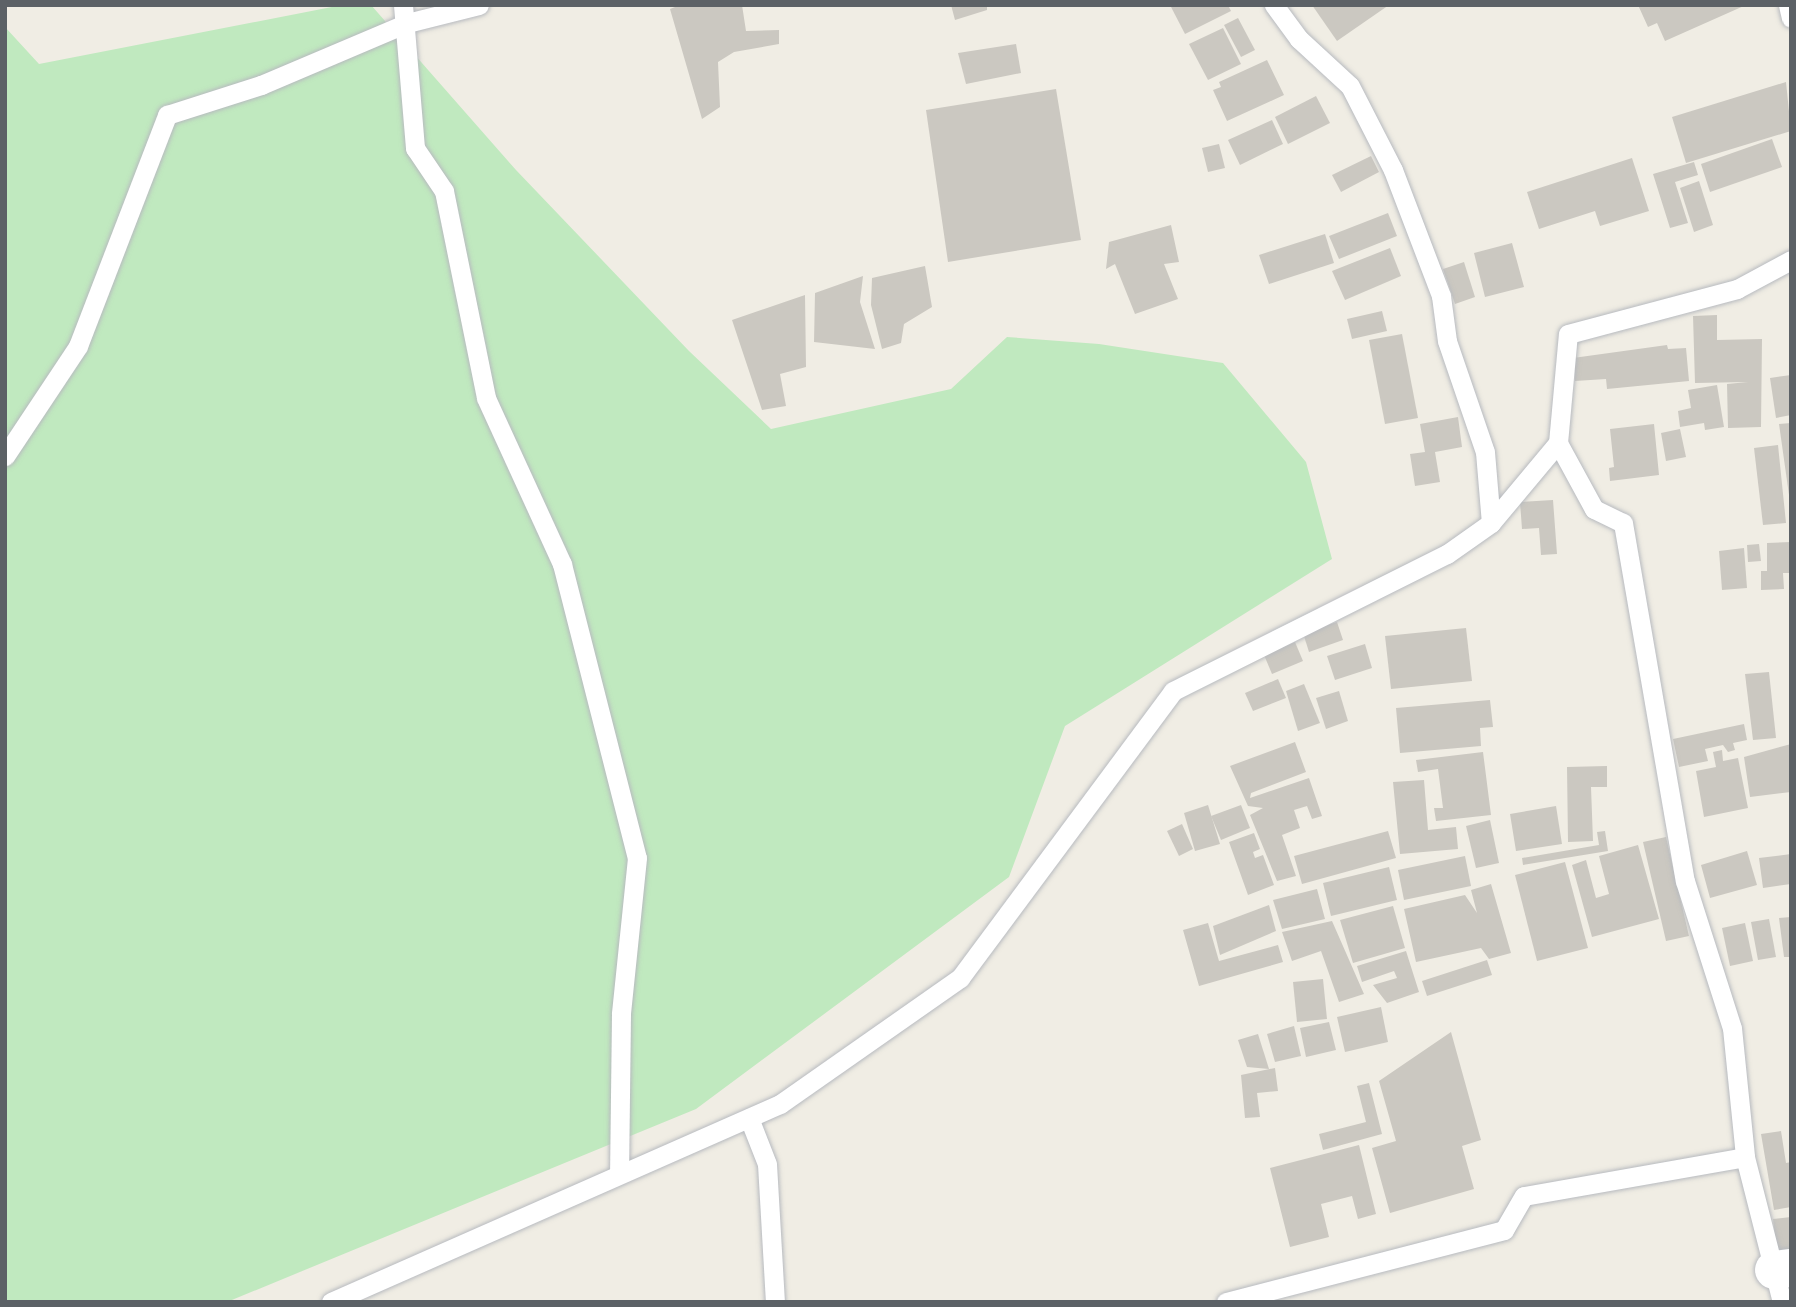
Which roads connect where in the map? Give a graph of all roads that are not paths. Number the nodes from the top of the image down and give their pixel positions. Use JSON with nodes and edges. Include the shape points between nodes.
{"nodes":[{"id":1,"x":479,"y":5,"type":"edge"},
{"id":2,"x":1274,"y":5,"type":"edge"},
{"id":3,"x":1788,"y":5,"type":"edge"},
{"id":4,"x":405,"y":14,"type":"edge"},
{"id":5,"x":1791,"y":18,"type":"edge"},
{"id":6,"x":1791,"y":260,"type":"edge"},
{"id":7,"x":1558,"y":443,"type":"junction"},
{"id":8,"x":5,"y":456,"type":"edge"},
{"id":9,"x":1492,"y":523,"type":"junction"},
{"id":10,"x":749,"y":1118,"type":"junction"},
{"id":11,"x":1745,"y":1157,"type":"junction"},
{"id":12,"x":619,"y":1173,"type":"junction"},
{"id":13,"x":1782,"y":1280,"type":"edge"},
{"id":14,"x":331,"y":1302,"type":"edge"},
{"id":15,"x":775,"y":1302,"type":"edge"},
{"id":16,"x":1226,"y":1302,"type":"edge"}],
"edges":[{"from":1,"to":4,"type":"lane"},
{"from":2,"to":9,"type":"lane","via":[[1299,39],[1350,86],[1392,170],[1441,296],[1447,341],[1485,452]]},
{"from":3,"to":5,"type":"lane"},
{"from":4,"to":8,"type":"lane","via":[[261,85],[167,115],[78,346]]},
{"from":4,"to":12,"type":"lane","via":[[415,148],[444,191],[486,398],[562,565],[637,858],[621,1014]]},
{"from":6,"to":7,"type":"lane","via":[[1737,289],[1568,334]]},
{"from":7,"to":9,"type":"lane"},
{"from":7,"to":11,"type":"lane","via":[[1594,509],[1623,523],[1685,881],[1732,1028]]},
{"from":9,"to":10,"type":"lane","via":[[1447,554],[1173,691],[961,978],[780,1104]]},
{"from":10,"to":12,"type":"lane"},
{"from":10,"to":15,"type":"lane","via":[[767,1164]]},
{"from":11,"to":13,"type":"lane"},
{"from":11,"to":16,"type":"lane","via":[[1524,1196],[1504,1230]]},
{"from":12,"to":14,"type":"lane"}]}
